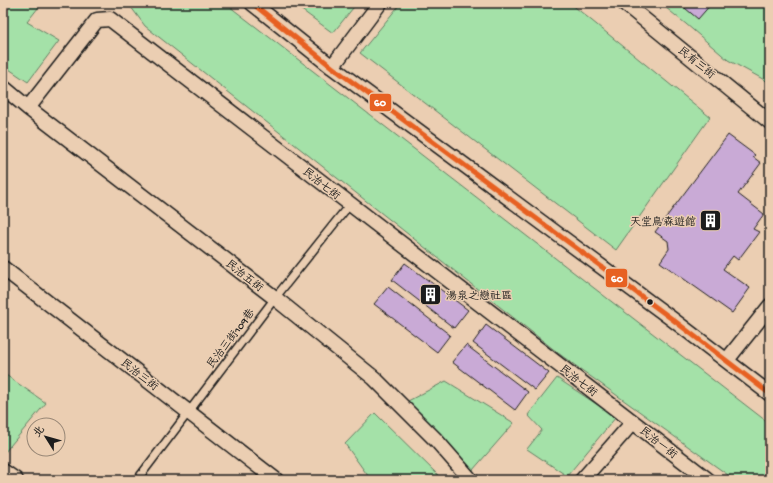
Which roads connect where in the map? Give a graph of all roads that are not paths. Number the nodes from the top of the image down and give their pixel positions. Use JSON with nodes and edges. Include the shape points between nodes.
{"nodes":[{"id":1,"x":252,"y":3,"type":"edge"},
{"id":2,"x":380,"y":3,"type":"edge"},
{"id":3,"x":624,"y":3,"type":"edge"},
{"id":4,"x":332,"y":67,"type":"junction"},
{"id":5,"x":3,"y":87,"type":"edge"},
{"id":6,"x":28,"y":108,"type":"junction"},
{"id":7,"x":770,"y":122,"type":"edge"},
{"id":8,"x":350,"y":204,"type":"junction"},
{"id":9,"x":3,"y":268,"type":"edge"},
{"id":10,"x":275,"y":298,"type":"junction"},
{"id":11,"x":770,"y":306,"type":"edge"},
{"id":12,"x":727,"y":360,"type":"junction"},
{"id":13,"x":770,"y":394,"type":"edge"},
{"id":14,"x":189,"y":411,"type":"junction"},
{"id":15,"x":633,"y":422,"type":"junction"},
{"id":16,"x":3,"y":471,"type":"edge"},
{"id":17,"x":16,"y":480,"type":"edge"},
{"id":18,"x":137,"y":480,"type":"edge"},
{"id":19,"x":276,"y":480,"type":"edge"},
{"id":20,"x":472,"y":480,"type":"edge"},
{"id":21,"x":582,"y":480,"type":"edge"},
{"id":22,"x":708,"y":480,"type":"edge"}],
"edges":[{"from":1,"to":4,"type":"street"},
{"from":2,"to":4,"type":"street"},
{"from":3,"to":7,"type":"street","name":"民有三街"},
{"from":4,"to":12,"type":"street"},
{"from":5,"to":6,"type":"street","name":"民治五街"},
{"from":6,"to":8,"type":"street","name":"民治七街","via":[[98,20],[110,19]]},
{"from":6,"to":10,"type":"street","name":"民治五街"},
{"from":8,"to":10,"type":"lane","name":"民治三街109巷"},
{"from":8,"to":15,"type":"street","name":"民治七街"},
{"from":9,"to":14,"type":"street","name":"民治三街"},
{"from":10,"to":14,"type":"lane","name":"民治三街109巷"},
{"from":10,"to":20,"type":"street","name":"民治五街","via":[[374,378]]},
{"from":11,"to":12,"type":"street"},
{"from":12,"to":13,"type":"street"},
{"from":14,"to":18,"type":"lane","name":"民治三街109巷"},
{"from":14,"to":19,"type":"street","name":"民治三街"},
{"from":15,"to":21,"type":"street","name":"民治一街"},
{"from":15,"to":22,"type":"street","name":"民治一街"},
{"from":16,"to":17,"type":"street"}]}
